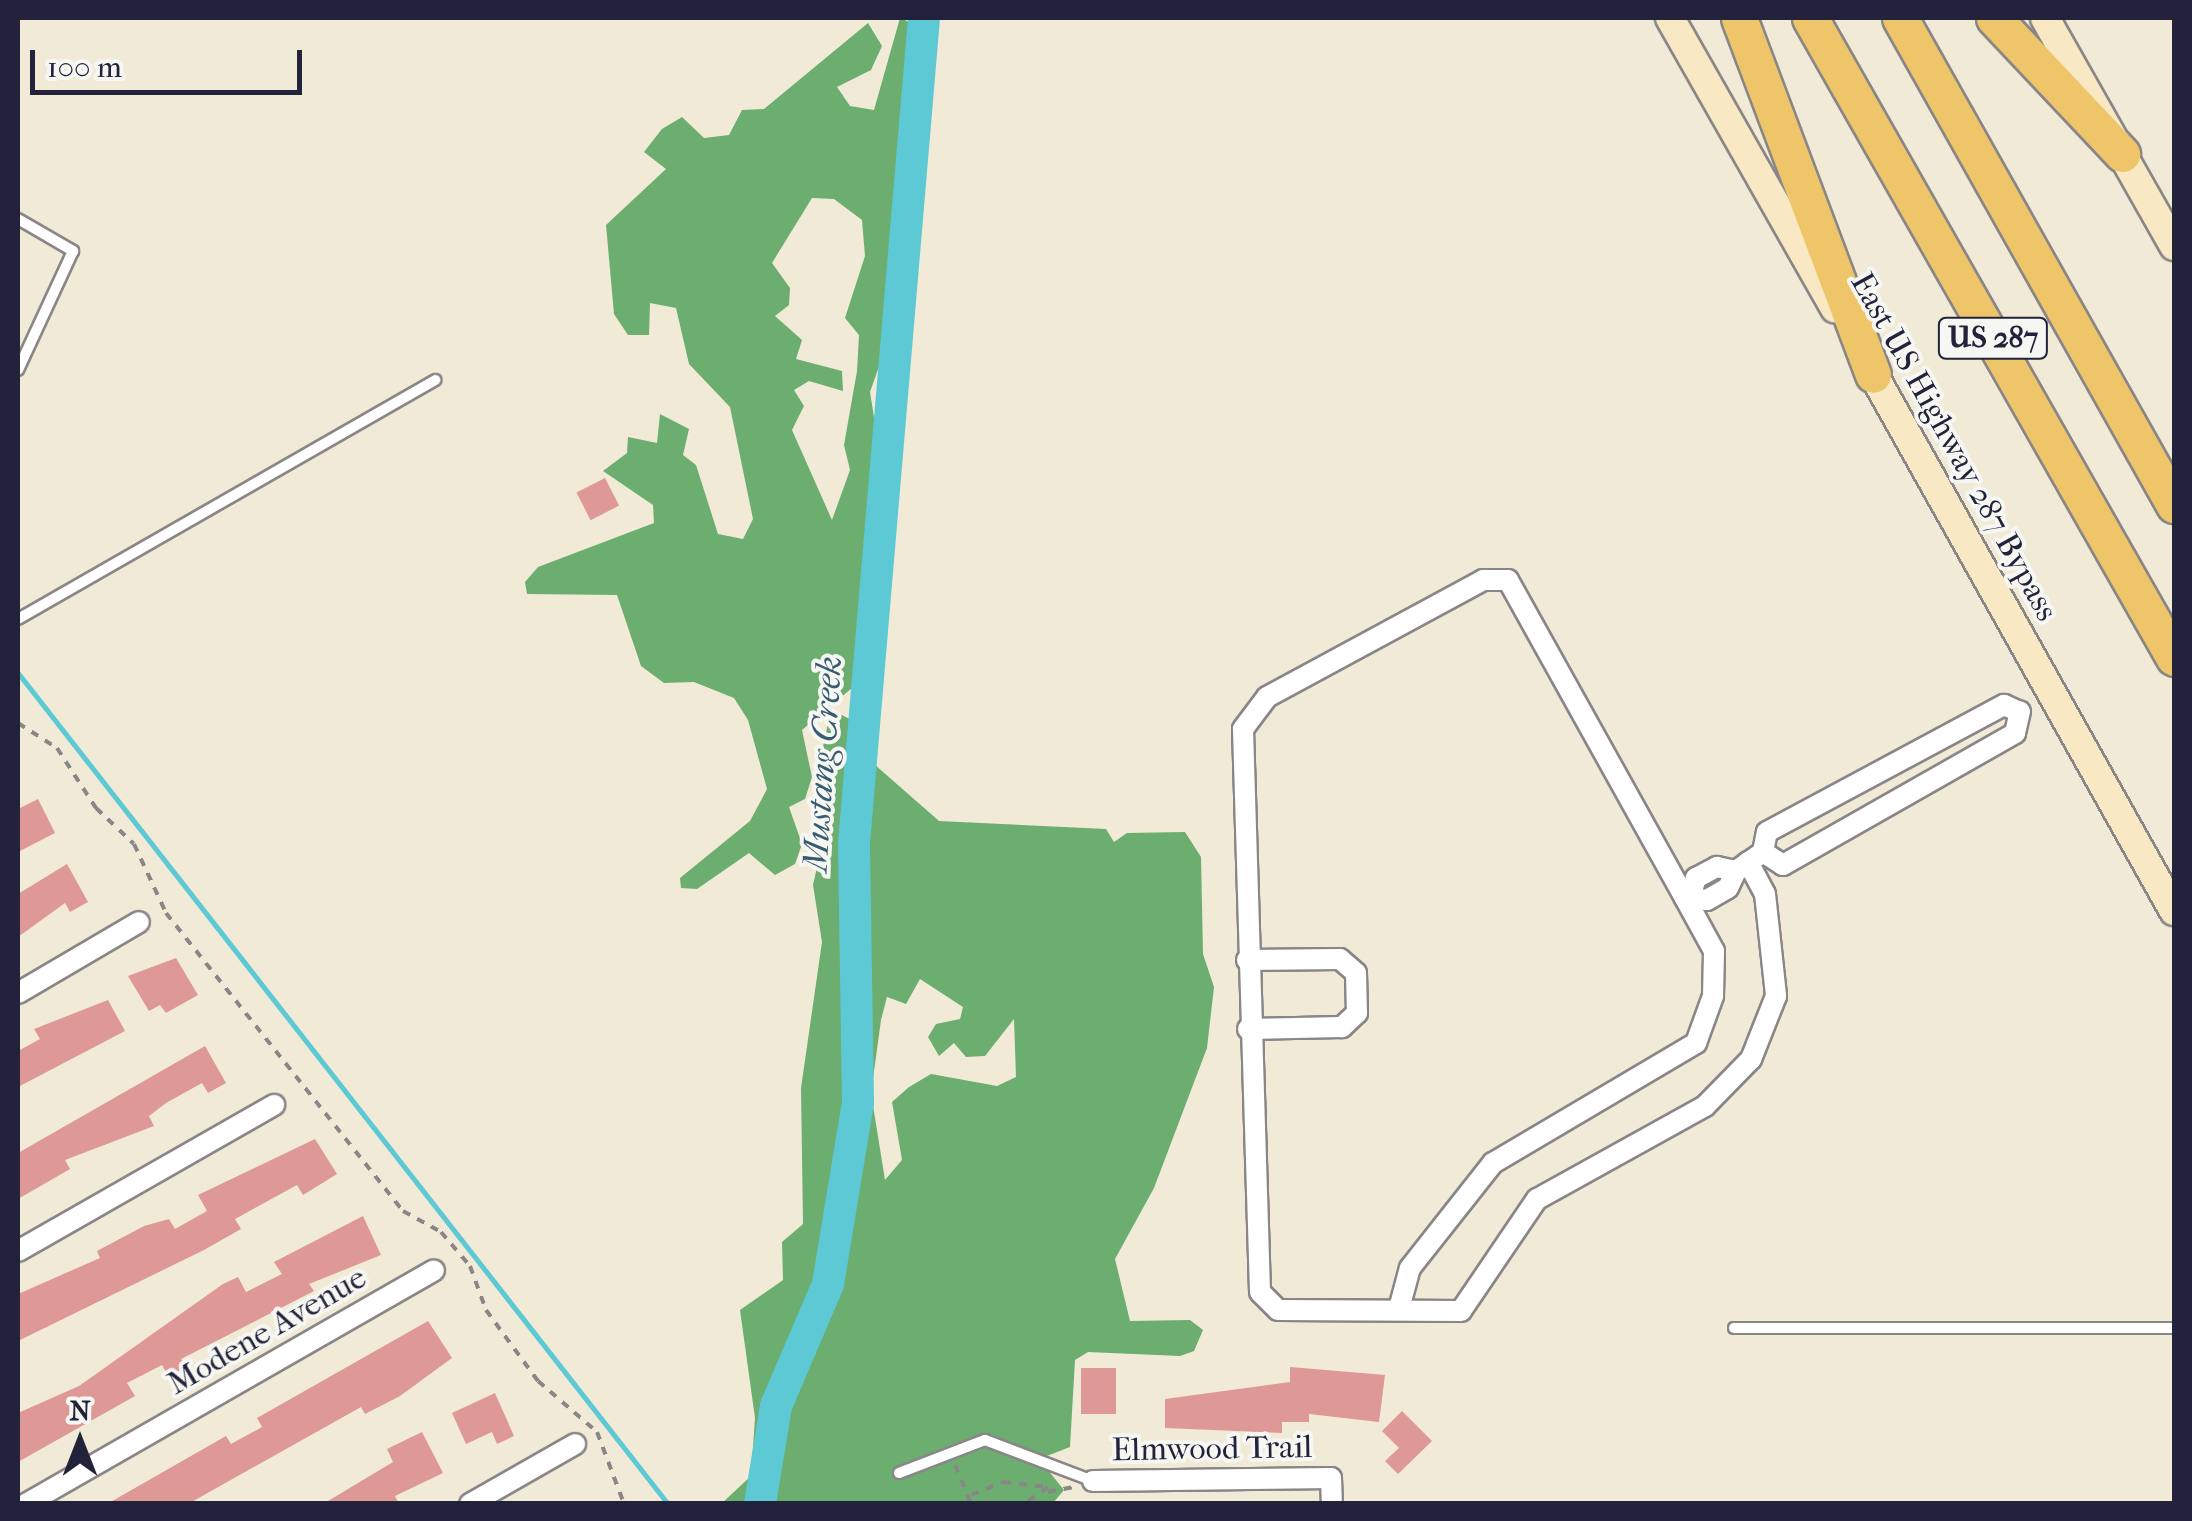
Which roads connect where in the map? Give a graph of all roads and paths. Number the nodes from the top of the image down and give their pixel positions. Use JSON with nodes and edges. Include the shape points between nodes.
{"nodes":[{"id":1,"x":1670,"y":18,"type":"edge"},
{"id":2,"x":1739,"y":18,"type":"edge"},
{"id":3,"x":1810,"y":18,"type":"edge"},
{"id":4,"x":1900,"y":18,"type":"edge"},
{"id":5,"x":1994,"y":18,"type":"edge"},
{"id":6,"x":2045,"y":18,"type":"edge"},
{"id":7,"x":2122,"y":154,"type":"junction"},
{"id":8,"x":18,"y":219,"type":"edge"},
{"id":9,"x":2174,"y":246,"type":"edge"},
{"id":10,"x":18,"y":370,"type":"edge"},
{"id":11,"x":1873,"y":374,"type":"junction"},
{"id":12,"x":435,"y":380,"type":"dead end"},
{"id":13,"x":2174,"y":505,"type":"edge"},
{"id":14,"x":18,"y":618,"type":"edge"},
{"id":15,"x":2174,"y":658,"type":"edge"},
{"id":16,"x":2053,"y":694,"type":"junction"},
{"id":17,"x":2020,"y":712,"type":"junction"},
{"id":18,"x":18,"y":723,"type":"edge"},
{"id":19,"x":1749,"y":862,"type":"junction"},
{"id":20,"x":1688,"y":896,"type":"junction"},
{"id":21,"x":2174,"y":911,"type":"edge"},
{"id":22,"x":139,"y":922,"type":"dead end"},
{"id":23,"x":1247,"y":960,"type":"junction"},
{"id":24,"x":18,"y":993,"type":"edge"},
{"id":25,"x":1248,"y":1029,"type":"junction"},
{"id":26,"x":274,"y":1105,"type":"dead end"},
{"id":27,"x":18,"y":1251,"type":"edge"},
{"id":28,"x":434,"y":1270,"type":"dead end"},
{"id":29,"x":1400,"y":1305,"type":"junction"},
{"id":30,"x":1734,"y":1328,"type":"dead end"},
{"id":31,"x":2174,"y":1328,"type":"edge"},
{"id":32,"x":575,"y":1444,"type":"dead end"},
{"id":33,"x":949,"y":1452,"type":"junction"},
{"id":34,"x":898,"y":1472,"type":"dead end"},
{"id":35,"x":1093,"y":1481,"type":"joint"},
{"id":36,"x":971,"y":1495,"type":"junction"},
{"id":37,"x":26,"y":1504,"type":"edge"},
{"id":38,"x":470,"y":1504,"type":"edge"},
{"id":39,"x":624,"y":1504,"type":"edge"},
{"id":40,"x":971,"y":1504,"type":"edge"},
{"id":41,"x":1024,"y":1504,"type":"edge"},
{"id":42,"x":1332,"y":1504,"type":"edge"}],
"edges":[{"from":1,"to":11,"type":"main road","name":"East US Highway 287 Bypass"},
{"from":2,"to":11,"type":"highway"},
{"from":3,"to":15,"type":"highway","number":"US 287"},
{"from":4,"to":13,"type":"highway","number":"US 287"},
{"from":5,"to":7,"type":"highway"},
{"from":6,"to":7,"type":"main road"},
{"from":7,"to":9,"type":"main road"},
{"from":8,"to":10,"type":"lane","via":[[73,252]]},
{"from":11,"to":16,"type":"main road","name":"East US Highway 287 Bypass"},
{"from":12,"to":14,"type":"lane"},
{"from":16,"to":17,"type":"street"},
{"from":16,"to":21,"type":"main road","name":"East US Highway 287 Bypass"},
{"from":17,"to":19,"type":"street","via":[[2004,705],[1767,832]]},
{"from":17,"to":19,"type":"street","via":[[2015,732],[1783,864]]},
{"from":18,"to":39,"type":"path","via":[[57,748],[96,808],[134,844],[166,913],[403,1212],[441,1232],[470,1266],[486,1310],[538,1382],[597,1432]]},
{"from":19,"to":20,"type":"street","via":[[1707,900]]},
{"from":19,"to":29,"type":"street","via":[[1765,894],[1776,996],[1751,1059],[1705,1106],[1537,1199],[1461,1311]]},
{"from":20,"to":23,"type":"street","via":[[1522,597],[1508,580],[1483,580],[1252,709],[1242,729]]},
{"from":20,"to":29,"type":"street","via":[[1714,952],[1713,996],[1696,1043],[1493,1163],[1410,1268]]},
{"from":22,"to":24,"type":"street"},
{"from":23,"to":25,"type":"street"},
{"from":23,"to":25,"type":"street","via":[[1340,959],[1356,973],[1357,1013],[1342,1027]]},
{"from":25,"to":29,"type":"street","via":[[1260,1292],[1278,1310]]},
{"from":26,"to":27,"type":"street"},
{"from":28,"to":37,"type":"street","name":"Modene Avenue"},
{"from":30,"to":31,"type":"lane"},
{"from":32,"to":38,"type":"street"},
{"from":33,"to":34,"type":"lane"},
{"from":33,"to":35,"type":"lane","via":[[985,1440]]},
{"from":33,"to":36,"type":"path"},
{"from":35,"to":42,"type":"street","name":"Elmwood Trail","via":[[1332,1478]]},
{"from":36,"to":40,"type":"path"},
{"from":36,"to":41,"type":"path","via":[[1003,1482],[1048,1488]]}]}
